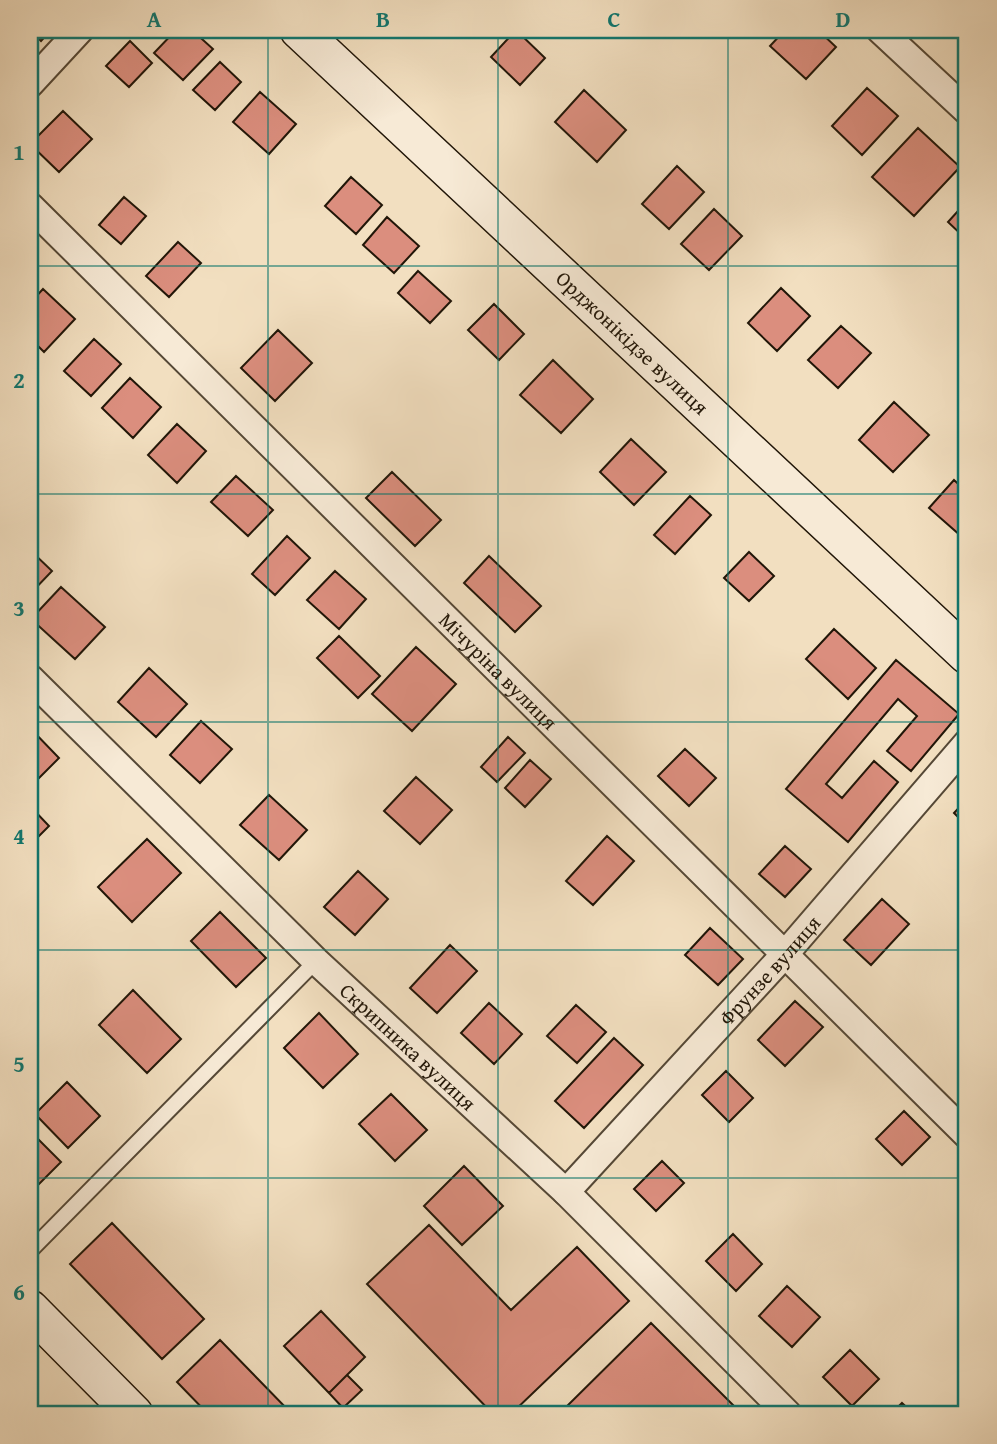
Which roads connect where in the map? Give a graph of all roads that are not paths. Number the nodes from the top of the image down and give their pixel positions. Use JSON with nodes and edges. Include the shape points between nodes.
{"nodes":[{"id":1,"x":80,"y":30,"type":"edge"},
{"id":2,"x":299,"y":30,"type":"edge"},
{"id":3,"x":880,"y":30,"type":"edge"},
{"id":4,"x":30,"y":84,"type":"edge"},
{"id":5,"x":967,"y":111,"type":"edge"},
{"id":6,"x":30,"y":206,"type":"edge"},
{"id":7,"x":967,"y":655,"type":"edge"},
{"id":8,"x":30,"y":678,"type":"edge"},
{"id":9,"x":967,"y":743,"type":"edge"},
{"id":10,"x":785,"y":954,"type":"junction"},
{"id":11,"x":316,"y":961,"type":"junction"},
{"id":12,"x":967,"y":1135,"type":"edge"},
{"id":13,"x":566,"y":1192,"type":"junction"},
{"id":14,"x":30,"y":1251,"type":"edge"},
{"id":15,"x":30,"y":1309,"type":"edge"},
{"id":16,"x":134,"y":1414,"type":"edge"},
{"id":17,"x":788,"y":1414,"type":"edge"}],
"edges":[{"from":1,"to":4,"type":"street"},
{"from":2,"to":7,"type":"main road","name":"Орджонікідзе вулиця"},
{"from":3,"to":5,"type":"street"},
{"from":6,"to":10,"type":"street","name":"Мічуріна вулиця"},
{"from":8,"to":11,"type":"street","name":"Скрипника вулиця"},
{"from":9,"to":10,"type":"street","name":"Фрунзе вулиця"},
{"from":10,"to":12,"type":"street","name":"Мічуріна вулиця"},
{"from":10,"to":13,"type":"street","name":"Фрунзе вулиця"},
{"from":11,"to":13,"type":"street","name":"Скрипника вулиця"},
{"from":11,"to":14,"type":"lane"},
{"from":13,"to":17,"type":"street","name":"Скрипника вулиця"},
{"from":15,"to":16,"type":"main road"}]}
